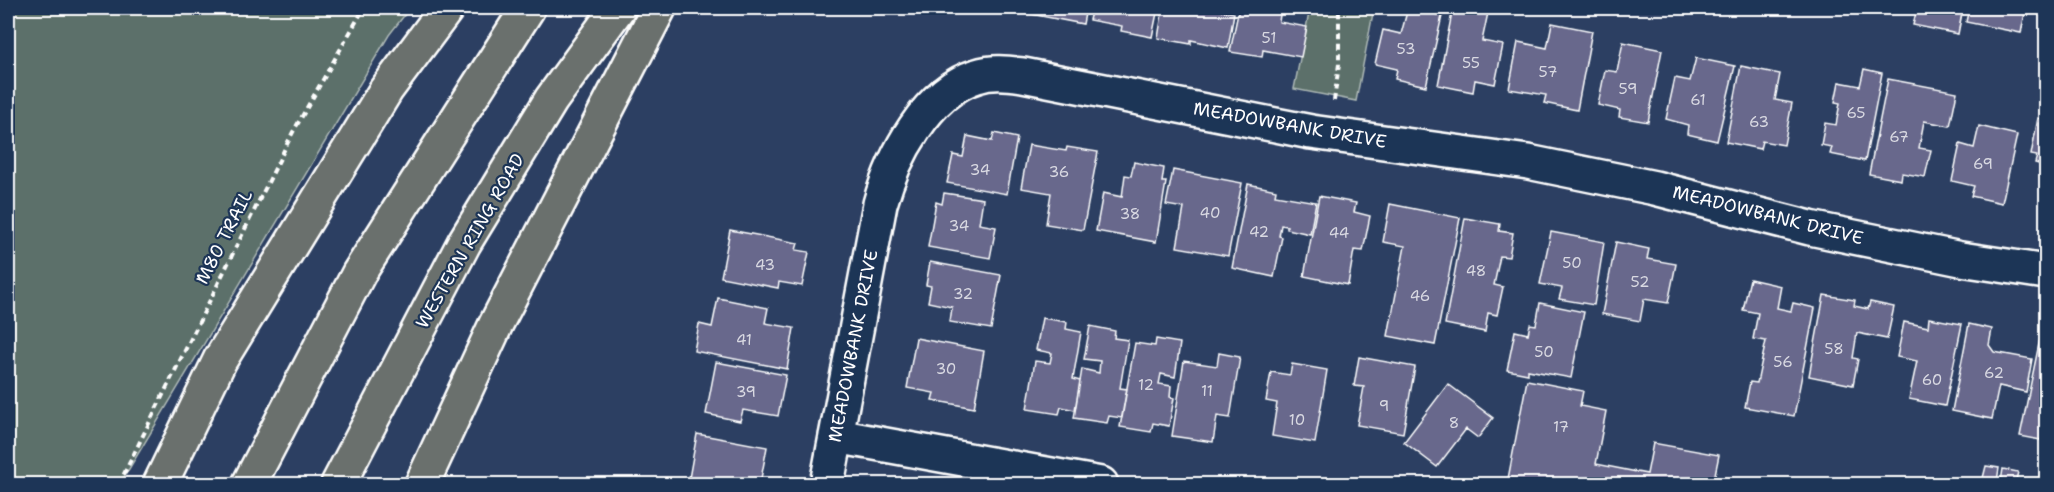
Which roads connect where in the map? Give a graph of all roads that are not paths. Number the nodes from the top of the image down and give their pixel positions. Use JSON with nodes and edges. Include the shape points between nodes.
{"nodes":[{"id":1,"x":447,"y":8,"type":"edge"},
{"id":2,"x":528,"y":8,"type":"edge"},
{"id":3,"x":618,"y":8,"type":"edge"},
{"id":4,"x":659,"y":8,"type":"edge"},
{"id":5,"x":2046,"y":272,"type":"edge"},
{"id":6,"x":836,"y":436,"type":"junction"},
{"id":7,"x":160,"y":484,"type":"edge"},
{"id":8,"x":249,"y":484,"type":"edge"},
{"id":9,"x":338,"y":484,"type":"edge"},
{"id":10,"x":422,"y":484,"type":"edge"},
{"id":11,"x":827,"y":484,"type":"edge"},
{"id":12,"x":1101,"y":484,"type":"edge"}],
"edges":[{"from":1,"to":7,"type":"highway","via":[[386,90],[220,360]]},
{"from":2,"to":8,"type":"highway","via":[[359,273]]},
{"from":3,"to":9,"type":"highway","name":"WESTERN RING ROAD","via":[[551,100],[464,243]]},
{"from":4,"to":10,"type":"highway","via":[[496,324]]},
{"from":5,"to":6,"type":"street","name":"MEADOWBANK DRIVE","via":[[1810,228],[1655,188],[1528,162],[1311,132],[999,72],[957,85],[938,101],[906,140],[889,172]]},
{"from":6,"to":11,"type":"street","name":"MEADOWBANK DRIVE"},
{"from":6,"to":12,"type":"street"}]}
